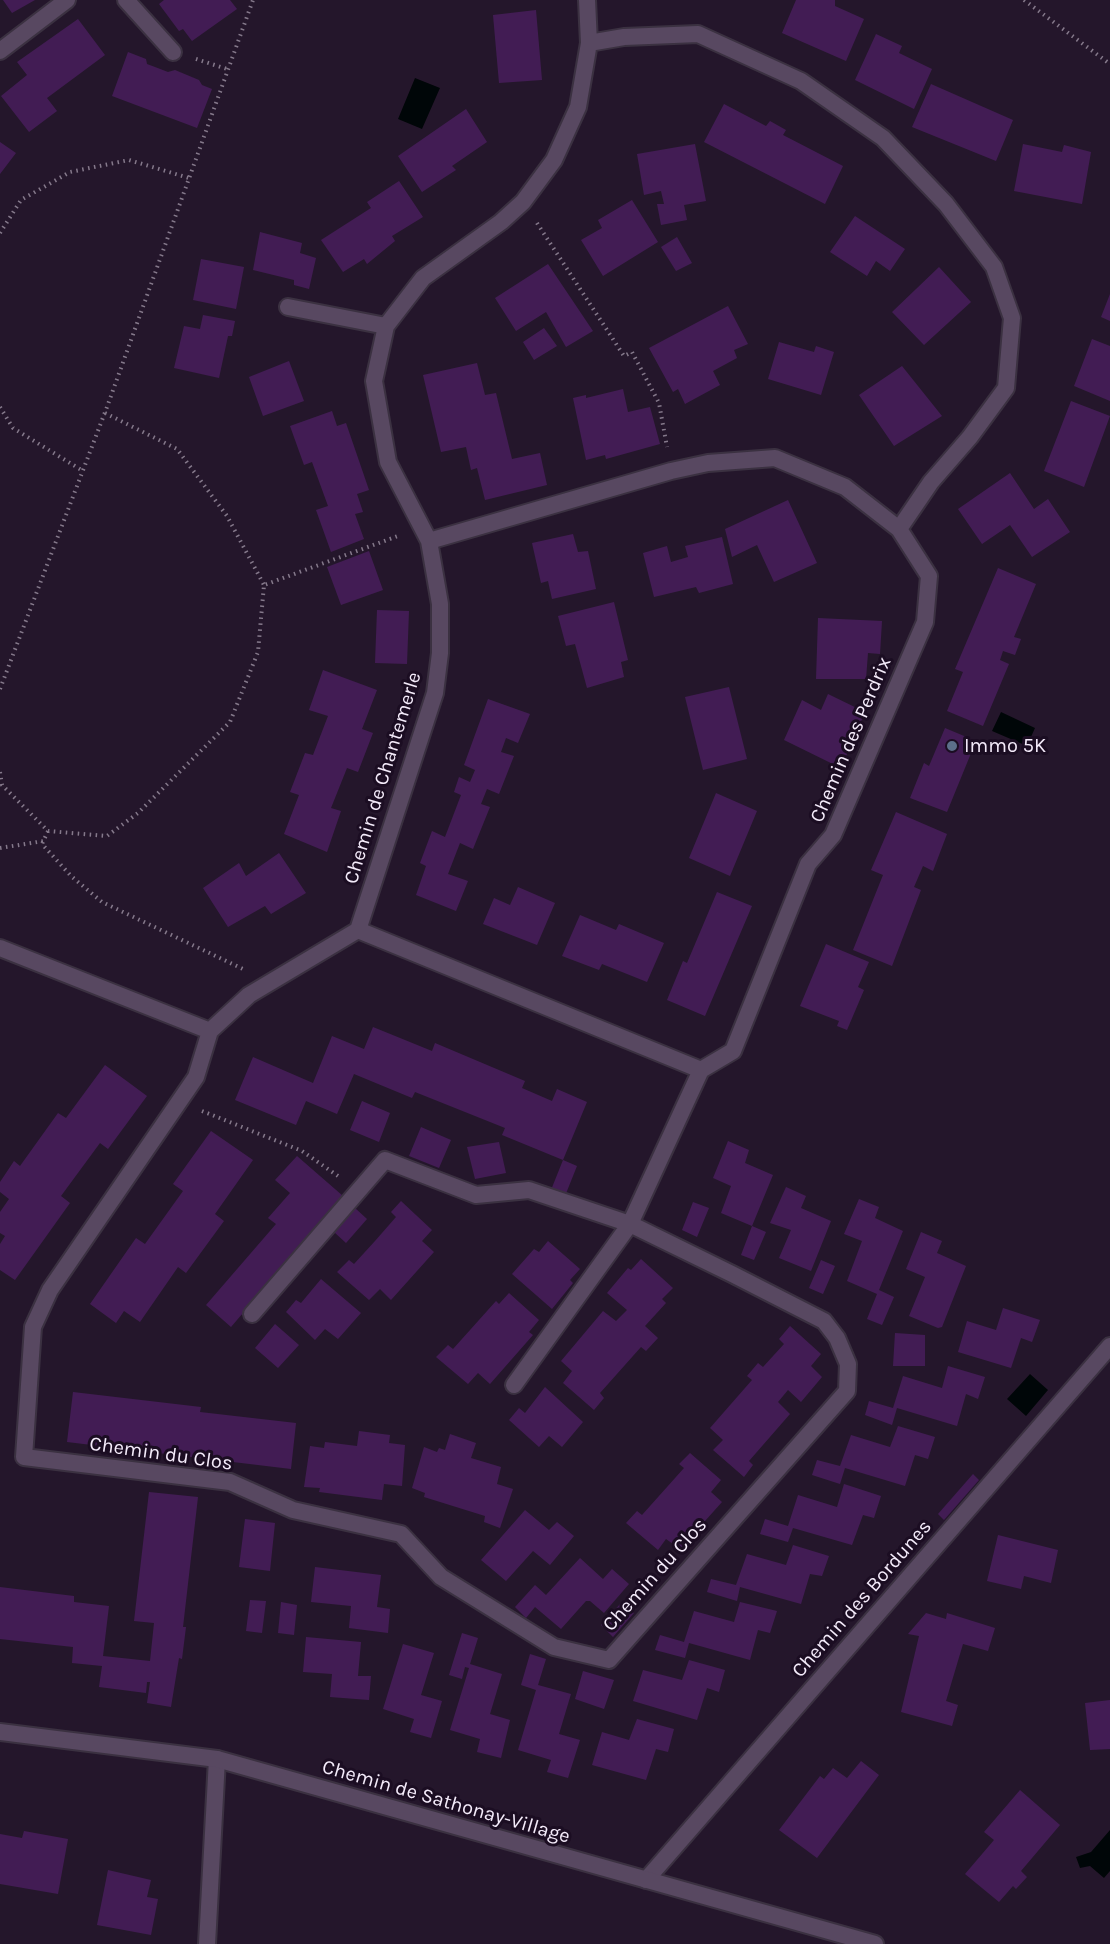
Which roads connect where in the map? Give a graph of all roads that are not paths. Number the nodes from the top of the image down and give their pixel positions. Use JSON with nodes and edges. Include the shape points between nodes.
{"nodes":[{"id":1,"x":67,"y":0,"type":"edge"},
{"id":2,"x":126,"y":0,"type":"edge"},
{"id":3,"x":586,"y":0,"type":"edge"},
{"id":4,"x":589,"y":43,"type":"junction"},
{"id":5,"x":0,"y":51,"type":"edge"},
{"id":6,"x":172,"y":52,"type":"dead end"},
{"id":7,"x":288,"y":307,"type":"dead end"},
{"id":8,"x":386,"y":326,"type":"junction"},
{"id":9,"x":899,"y":529,"type":"junction"},
{"id":10,"x":425,"y":534,"type":"junction"},
{"id":11,"x":358,"y":930,"type":"junction"},
{"id":12,"x":0,"y":948,"type":"edge"},
{"id":13,"x":210,"y":1031,"type":"junction"},
{"id":14,"x":701,"y":1070,"type":"junction"},
{"id":15,"x":630,"y":1224,"type":"junction"},
{"id":16,"x":252,"y":1314,"type":"dead end"},
{"id":17,"x":1110,"y":1346,"type":"edge"},
{"id":18,"x":514,"y":1385,"type":"dead end"},
{"id":19,"x":0,"y":1732,"type":"edge"},
{"id":20,"x":217,"y":1759,"type":"junction"},
{"id":21,"x":646,"y":1880,"type":"junction"},
{"id":22,"x":207,"y":1944,"type":"edge"},
{"id":23,"x":875,"y":1944,"type":"edge"}],
"edges":[{"from":1,"to":5,"type":"street"},
{"from":2,"to":6,"type":"street"},
{"from":3,"to":4,"type":"street","name":"Chemin de Chantemerle"},
{"from":4,"to":8,"type":"street","name":"Chemin de Chantemerle","via":[[578,107],[554,160],[523,201],[501,222],[423,278]]},
{"from":4,"to":9,"type":"street","via":[[624,37],[698,34],[801,81],[883,138],[946,204],[994,267],[1012,318],[1006,388]]},
{"from":7,"to":8,"type":"street"},
{"from":8,"to":10,"type":"street","name":"Chemin de Chantemerle","via":[[374,381],[388,462]]},
{"from":9,"to":10,"type":"street","name":"Chemin des Perdrix","via":[[845,487],[775,458],[708,463],[671,471]]},
{"from":9,"to":14,"type":"street","name":"Chemin des Perdrix","via":[[930,576],[925,622],[833,836],[808,864],[733,1051]]},
{"from":10,"to":11,"type":"street","name":"Chemin de Chantemerle","via":[[440,604],[435,693]]},
{"from":11,"to":13,"type":"street","via":[[249,995]]},
{"from":11,"to":14,"type":"street"},
{"from":12,"to":13,"type":"street"},
{"from":13,"to":15,"type":"street","name":"Chemin du Clos","via":[[196,1077],[50,1290],[33,1327],[24,1457],[230,1482],[293,1510],[401,1534],[441,1577],[554,1647],[609,1660],[848,1390],[848,1364],[837,1338],[824,1321]]},
{"from":14,"to":15,"type":"street"},
{"from":15,"to":16,"type":"street","name":"Chemin du Clos","via":[[529,1190],[476,1195],[385,1160]]},
{"from":15,"to":18,"type":"street"},
{"from":17,"to":21,"type":"street","name":"Chemin des Bordunes"},
{"from":19,"to":20,"type":"street","name":"Chemin de Sathonay-Village"},
{"from":20,"to":21,"type":"street","name":"Chemin de Sathonay-Village"},
{"from":20,"to":22,"type":"street"},
{"from":21,"to":23,"type":"street","name":"Chemin de Sathonay-Village"}]}
